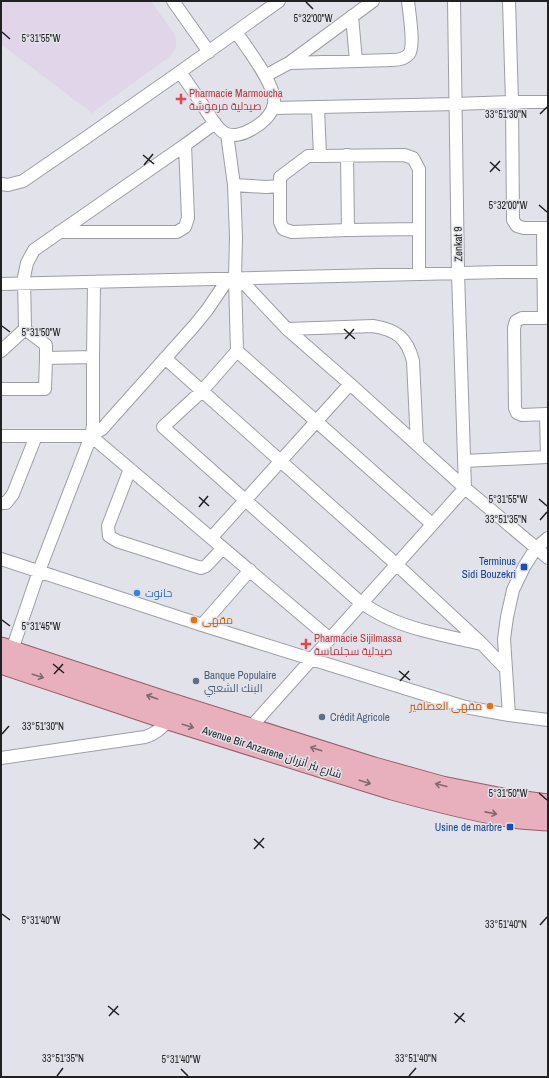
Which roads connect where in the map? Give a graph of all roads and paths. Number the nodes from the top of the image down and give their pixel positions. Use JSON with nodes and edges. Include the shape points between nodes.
{"nodes":[{"id":1,"x":173,"y":1,"type":"edge"},
{"id":2,"x":279,"y":1,"type":"edge"},
{"id":3,"x":373,"y":1,"type":"edge"},
{"id":4,"x":408,"y":1,"type":"edge"},
{"id":5,"x":454,"y":1,"type":"edge"},
{"id":6,"x":509,"y":1,"type":"edge"},
{"id":7,"x":352,"y":16,"type":"junction"},
{"id":8,"x":236,"y":32,"type":"junction"},
{"id":9,"x":209,"y":52,"type":"junction"},
{"id":10,"x":356,"y":61,"type":"junction"},
{"id":11,"x":289,"y":63,"type":"junction"},
{"id":12,"x":180,"y":72,"type":"junction"},
{"id":13,"x":265,"y":76,"type":"junction"},
{"id":14,"x":512,"y":102,"type":"junction"},
{"id":15,"x":548,"y":102,"type":"edge"},
{"id":16,"x":456,"y":104,"type":"junction"},
{"id":17,"x":273,"y":108,"type":"junction"},
{"id":18,"x":318,"y":108,"type":"junction"},
{"id":19,"x":215,"y":123,"type":"junction"},
{"id":20,"x":227,"y":134,"type":"junction"},
{"id":21,"x":185,"y":144,"type":"junction"},
{"id":22,"x":316,"y":154,"type":"junction"},
{"id":23,"x":347,"y":155,"type":"junction"},
{"id":24,"x":280,"y":182,"type":"junction"},
{"id":25,"x":1,"y":184,"type":"edge"},
{"id":26,"x":234,"y":185,"type":"junction"},
{"id":27,"x":545,"y":228,"type":"edge"},
{"id":28,"x":419,"y":229,"type":"junction"},
{"id":29,"x":348,"y":230,"type":"junction"},
{"id":30,"x":59,"y":232,"type":"junction"},
{"id":31,"x":545,"y":272,"type":"edge"},
{"id":32,"x":458,"y":273,"type":"junction"},
{"id":33,"x":419,"y":274,"type":"junction"},
{"id":34,"x":234,"y":279,"type":"junction"},
{"id":35,"x":94,"y":282,"type":"junction"},
{"id":36,"x":1,"y":284,"type":"edge"},
{"id":37,"x":25,"y":284,"type":"junction"},
{"id":38,"x":546,"y":317,"type":"edge"},
{"id":39,"x":26,"y":329,"type":"junction"},
{"id":40,"x":287,"y":329,"type":"junction"},
{"id":41,"x":1,"y":351,"type":"edge"},
{"id":42,"x":237,"y":351,"type":"junction"},
{"id":43,"x":93,"y":357,"type":"junction"},
{"id":44,"x":46,"y":358,"type":"junction"},
{"id":45,"x":165,"y":358,"type":"junction"},
{"id":46,"x":350,"y":384,"type":"junction"},
{"id":47,"x":1,"y":389,"type":"edge"},
{"id":48,"x":202,"y":391,"type":"junction"},
{"id":49,"x":547,"y":414,"type":"edge"},
{"id":50,"x":316,"y":421,"type":"junction"},
{"id":51,"x":1,"y":436,"type":"edge"},
{"id":52,"x":36,"y":436,"type":"junction"},
{"id":53,"x":91,"y":436,"type":"junction"},
{"id":54,"x":417,"y":444,"type":"junction"},
{"id":55,"x":547,"y":457,"type":"edge"},
{"id":56,"x":280,"y":461,"type":"junction"},
{"id":57,"x":464,"y":461,"type":"junction"},
{"id":58,"x":130,"y":469,"type":"junction"},
{"id":59,"x":465,"y":488,"type":"junction"},
{"id":60,"x":245,"y":501,"type":"junction"},
{"id":61,"x":1,"y":503,"type":"edge"},
{"id":62,"x":432,"y":524,"type":"junction"},
{"id":63,"x":212,"y":537,"type":"junction"},
{"id":64,"x":548,"y":538,"type":"edge"},
{"id":65,"x":223,"y":548,"type":"junction"},
{"id":66,"x":536,"y":548,"type":"junction"},
{"id":67,"x":548,"y":558,"type":"edge"},
{"id":68,"x":1,"y":559,"type":"edge"},
{"id":69,"x":396,"y":564,"type":"junction"},
{"id":70,"x":250,"y":570,"type":"junction"},
{"id":71,"x":39,"y":571,"type":"junction"},
{"id":72,"x":361,"y":603,"type":"junction"},
{"id":73,"x":202,"y":625,"type":"junction"},
{"id":74,"x":329,"y":638,"type":"junction"},
{"id":75,"x":482,"y":644,"type":"junction"},
{"id":76,"x":5,"y":653,"type":"edge"},
{"id":77,"x":311,"y":659,"type":"junction"},
{"id":78,"x":505,"y":668,"type":"junction"},
{"id":79,"x":509,"y":715,"type":"junction"},
{"id":80,"x":169,"y":720,"type":"junction"},
{"id":81,"x":548,"y":720,"type":"edge"},
{"id":82,"x":250,"y":728,"type":"junction"},
{"id":83,"x":1,"y":758,"type":"edge"},
{"id":84,"x":548,"y":804,"type":"edge"},
{"id":85,"x":548,"y":821,"type":"edge"}],
"edges":[{"from":1,"to":9,"type":"street"},
{"from":2,"to":8,"type":"street"},
{"from":3,"to":7,"type":"street"},
{"from":4,"to":10,"type":"street","via":[[412,37],[408,55],[398,60]]},
{"from":5,"to":16,"type":"street","name":"Zenkat 9"},
{"from":6,"to":14,"type":"street"},
{"from":7,"to":10,"type":"street"},
{"from":7,"to":11,"type":"street"},
{"from":8,"to":9,"type":"street"},
{"from":8,"to":13,"type":"street"},
{"from":9,"to":12,"type":"street"},
{"from":10,"to":11,"type":"street"},
{"from":11,"to":13,"type":"street"},
{"from":12,"to":19,"type":"street"},
{"from":12,"to":25,"type":"street","via":[[23,181],[8,186]]},
{"from":13,"to":17,"type":"street","via":[[272,90]]},
{"from":14,"to":15,"type":"street"},
{"from":14,"to":16,"type":"street"},
{"from":14,"to":27,"type":"street","via":[[513,220],[517,226],[524,228]]},
{"from":16,"to":18,"type":"street"},
{"from":16,"to":32,"type":"street","name":"Zenkat 9"},
{"from":17,"to":18,"type":"street"},
{"from":17,"to":20,"type":"street","via":[[267,117],[246,133]]},
{"from":18,"to":22,"type":"street"},
{"from":19,"to":20,"type":"street"},
{"from":19,"to":21,"type":"street"},
{"from":20,"to":26,"type":"street"},
{"from":21,"to":30,"type":"street"},
{"from":21,"to":30,"type":"street","via":[[188,218],[185,227],[177,232]]},
{"from":22,"to":23,"type":"street"},
{"from":22,"to":24,"type":"street"},
{"from":23,"to":28,"type":"street","via":[[404,155],[414,158],[419,169]]},
{"from":23,"to":29,"type":"street"},
{"from":24,"to":26,"type":"street","via":[[266,187]]},
{"from":24,"to":29,"type":"street","via":[[280,222],[283,229],[292,232]]},
{"from":26,"to":34,"type":"street"},
{"from":27,"to":31,"type":"street"},
{"from":28,"to":29,"type":"street"},
{"from":28,"to":33,"type":"street"},
{"from":30,"to":37,"type":"street","via":[[34,250],[27,262]]},
{"from":31,"to":32,"type":"street"},
{"from":31,"to":38,"type":"street"},
{"from":32,"to":33,"type":"street"},
{"from":32,"to":57,"type":"street","name":"Zenkat 9"},
{"from":33,"to":34,"type":"street"},
{"from":34,"to":35,"type":"street"},
{"from":34,"to":40,"type":"street"},
{"from":34,"to":42,"type":"street"},
{"from":34,"to":45,"type":"street"},
{"from":35,"to":37,"type":"street"},
{"from":35,"to":43,"type":"street"},
{"from":36,"to":37,"type":"street"},
{"from":37,"to":39,"type":"street"},
{"from":38,"to":49,"type":"street","via":[[522,318],[516,321],[514,328],[515,408],[517,413],[522,415]]},
{"from":39,"to":41,"type":"street"},
{"from":39,"to":44,"type":"street","via":[[46,345]]},
{"from":40,"to":46,"type":"street"},
{"from":40,"to":54,"type":"street","via":[[374,326],[385,328],[401,338],[407,344],[413,361]]},
{"from":42,"to":48,"type":"street"},
{"from":42,"to":50,"type":"street"},
{"from":43,"to":44,"type":"street"},
{"from":43,"to":53,"type":"street"},
{"from":44,"to":47,"type":"street","via":[[45,389]]},
{"from":45,"to":48,"type":"street"},
{"from":45,"to":53,"type":"street","via":[[102,429]]},
{"from":46,"to":50,"type":"street"},
{"from":46,"to":54,"type":"street"},
{"from":48,"to":56,"type":"street"},
{"from":48,"to":60,"type":"street","via":[[163,427]]},
{"from":49,"to":55,"type":"street"},
{"from":50,"to":56,"type":"street"},
{"from":50,"to":62,"type":"street"},
{"from":51,"to":52,"type":"street"},
{"from":52,"to":53,"type":"street"},
{"from":52,"to":61,"type":"street","via":[[13,494],[6,503]]},
{"from":53,"to":58,"type":"street"},
{"from":53,"to":71,"type":"street"},
{"from":54,"to":59,"type":"street"},
{"from":55,"to":57,"type":"street"},
{"from":56,"to":60,"type":"street"},
{"from":56,"to":69,"type":"street"},
{"from":57,"to":59,"type":"street","name":"Zenkat 9"},
{"from":58,"to":63,"type":"street"},
{"from":58,"to":65,"type":"street","via":[[108,526],[109,536],[116,541],[201,568]]},
{"from":59,"to":62,"type":"street"},
{"from":59,"to":66,"type":"street"},
{"from":60,"to":63,"type":"street"},
{"from":60,"to":72,"type":"street"},
{"from":62,"to":69,"type":"street"},
{"from":63,"to":65,"type":"street"},
{"from":64,"to":66,"type":"street"},
{"from":65,"to":70,"type":"street"},
{"from":66,"to":67,"type":"street"},
{"from":66,"to":78,"type":"street","via":[[514,590],[507,617],[504,639]]},
{"from":68,"to":71,"type":"street"},
{"from":69,"to":72,"type":"street"},
{"from":69,"to":75,"type":"street"},
{"from":70,"to":73,"type":"street"},
{"from":70,"to":74,"type":"street"},
{"from":71,"to":73,"type":"street"},
{"from":71,"to":76,"type":"street"},
{"from":72,"to":74,"type":"street"},
{"from":72,"to":75,"type":"street","via":[[409,626]]},
{"from":73,"to":77,"type":"street"},
{"from":74,"to":77,"type":"street"},
{"from":75,"to":78,"type":"street"},
{"from":76,"to":80,"type":"main road","name":"Avenue Bir Anzarene شارع بئر أنزران","one_way":true},
{"from":82,"to":76,"type":"main road","name":"Avenue Bir Anzarene شارع بئر أنزران","one_way":true},
{"from":77,"to":79,"type":"street","via":[[464,707]]},
{"from":77,"to":82,"type":"street"},
{"from":78,"to":79,"type":"street"},
{"from":79,"to":81,"type":"street"},
{"from":80,"to":83,"type":"street","via":[[151,736]]},
{"from":80,"to":85,"type":"main road","name":"Avenue Bir Anzarene شارع بئر أنزران","one_way":true,"via":[[418,797],[514,818]]},
{"from":84,"to":82,"type":"main road","name":"Avenue Bir Anzarene شارع بئر أنزران","one_way":true,"via":[[442,786]]}]}
